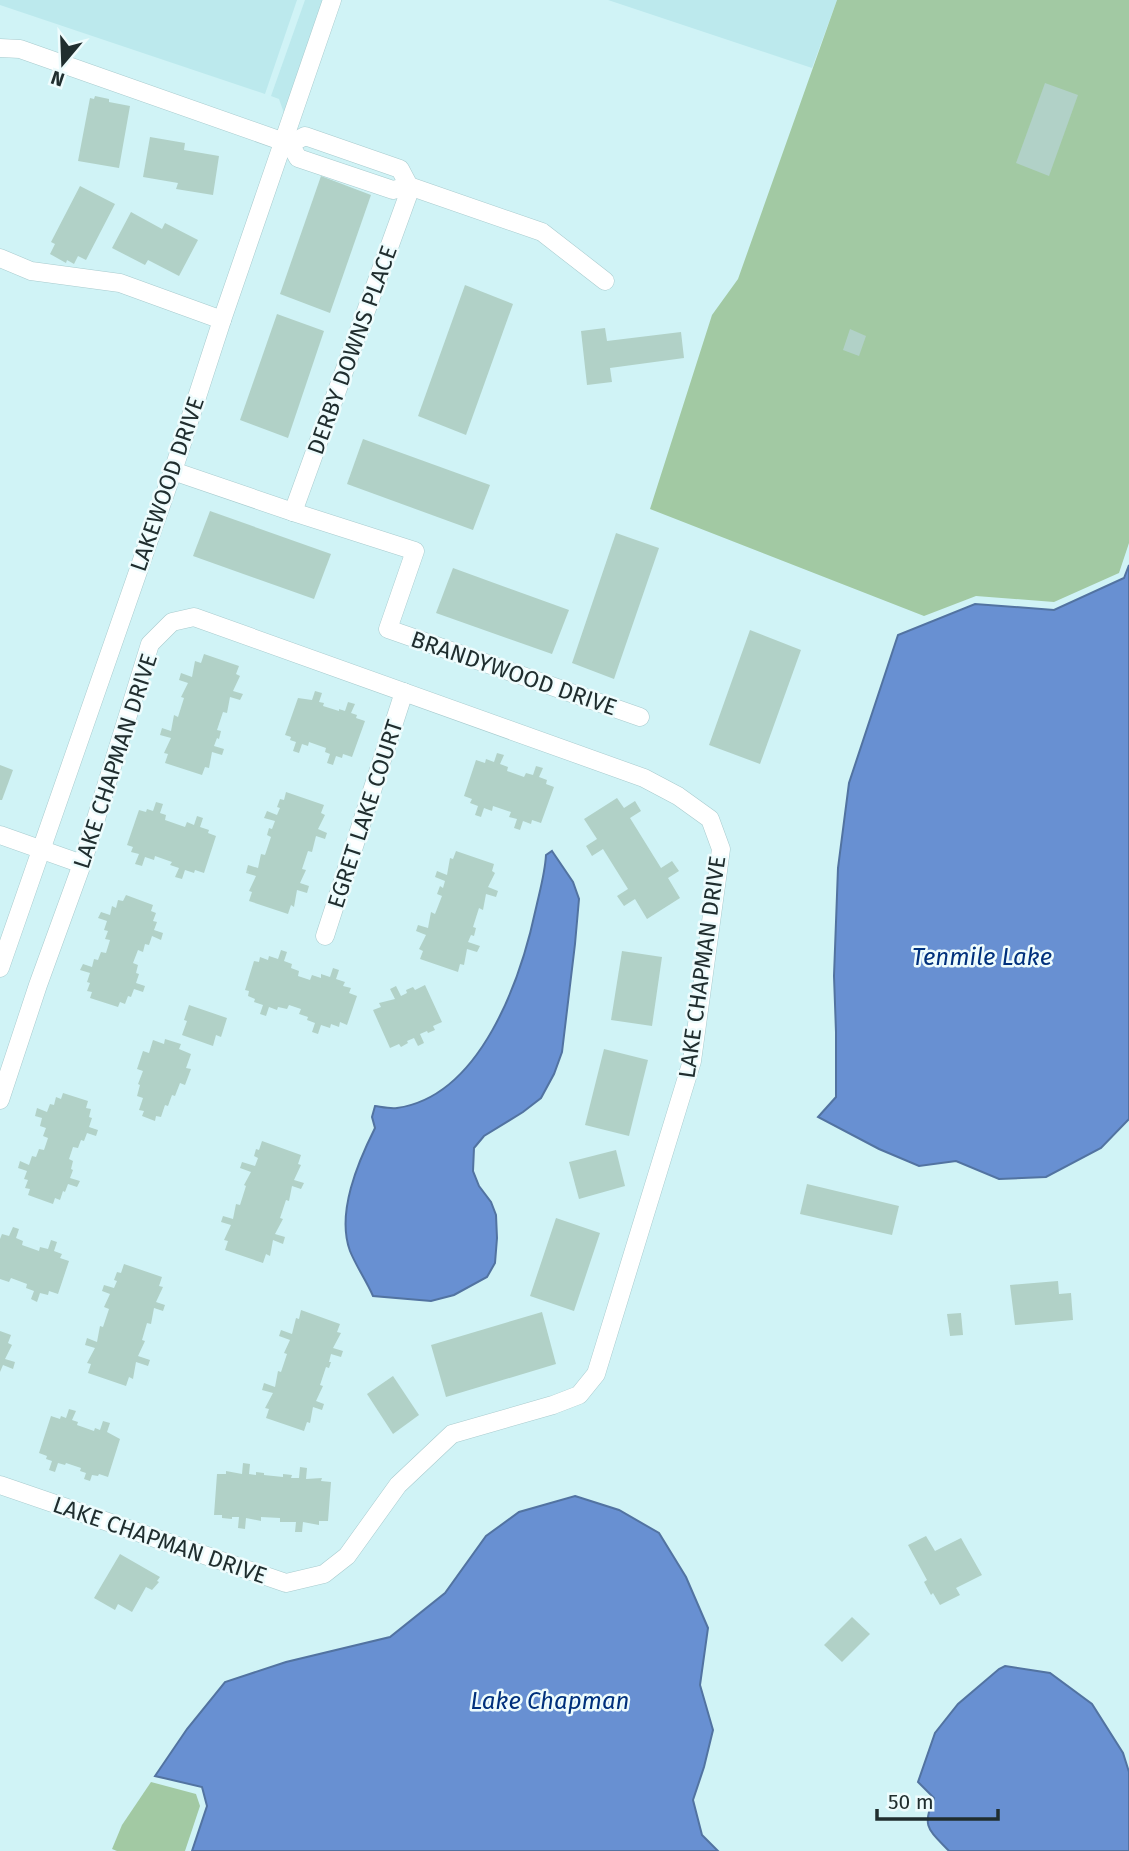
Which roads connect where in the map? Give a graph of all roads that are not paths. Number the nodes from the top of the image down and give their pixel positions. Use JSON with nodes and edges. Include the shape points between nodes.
{"nodes":[{"id":1,"x":332,"y":0,"type":"edge"},
{"id":2,"x":0,"y":48,"type":"edge"},
{"id":3,"x":287,"y":143,"type":"junction"},
{"id":4,"x":410,"y":186,"type":"junction"},
{"id":5,"x":0,"y":258,"type":"edge"},
{"id":6,"x":605,"y":281,"type":"dead end"},
{"id":7,"x":222,"y":320,"type":"junction"},
{"id":8,"x":173,"y":471,"type":"junction"},
{"id":9,"x":293,"y":512,"type":"junction"},
{"id":10,"x":404,"y":692,"type":"junction"},
{"id":11,"x":640,"y":717,"type":"dead end"},
{"id":12,"x":0,"y":835,"type":"edge"},
{"id":13,"x":41,"y":849,"type":"junction"},
{"id":14,"x":82,"y":864,"type":"junction"},
{"id":15,"x":325,"y":936,"type":"dead end"},
{"id":16,"x":0,"y":968,"type":"edge"},
{"id":17,"x":0,"y":1100,"type":"edge"},
{"id":18,"x":0,"y":1485,"type":"edge"}],
"edges":[{"from":1,"to":3,"type":"street","name":"LAKEWOOD DRIVE"},
{"from":2,"to":3,"type":"street","via":[[20,49]]},
{"from":3,"to":4,"type":"street","via":[[305,136],[400,169]]},
{"from":3,"to":7,"type":"street","name":"LAKEWOOD DRIVE"},
{"from":4,"to":6,"type":"street","via":[[542,232]]},
{"from":4,"to":9,"type":"street","name":"DERBY DOWNS PLACE"},
{"from":5,"to":7,"type":"street","via":[[31,271],[120,284]]},
{"from":7,"to":8,"type":"street","name":"LAKEWOOD DRIVE"},
{"from":8,"to":9,"type":"street","name":"BRANDYWOOD DRIVE"},
{"from":8,"to":13,"type":"street","name":"LAKEWOOD DRIVE"},
{"from":9,"to":11,"type":"street","name":"BRANDYWOOD DRIVE","via":[[415,551],[388,629]]},
{"from":10,"to":14,"type":"street","name":"LAKE CHAPMAN DRIVE","via":[[194,617],[172,622],[150,645]]},
{"from":10,"to":15,"type":"street","name":"EGRET LAKE COURT"},
{"from":10,"to":18,"type":"street","name":"LAKE CHAPMAN DRIVE","via":[[643,778],[710,819],[721,849],[692,1061],[596,1374],[579,1395],[452,1434],[398,1485],[347,1556],[324,1574],[286,1583]]},
{"from":12,"to":13,"type":"street"},
{"from":13,"to":14,"type":"street"},
{"from":13,"to":16,"type":"street","name":"LAKEWOOD DRIVE"},
{"from":14,"to":17,"type":"street","name":"LAKE CHAPMAN DRIVE"}]}
